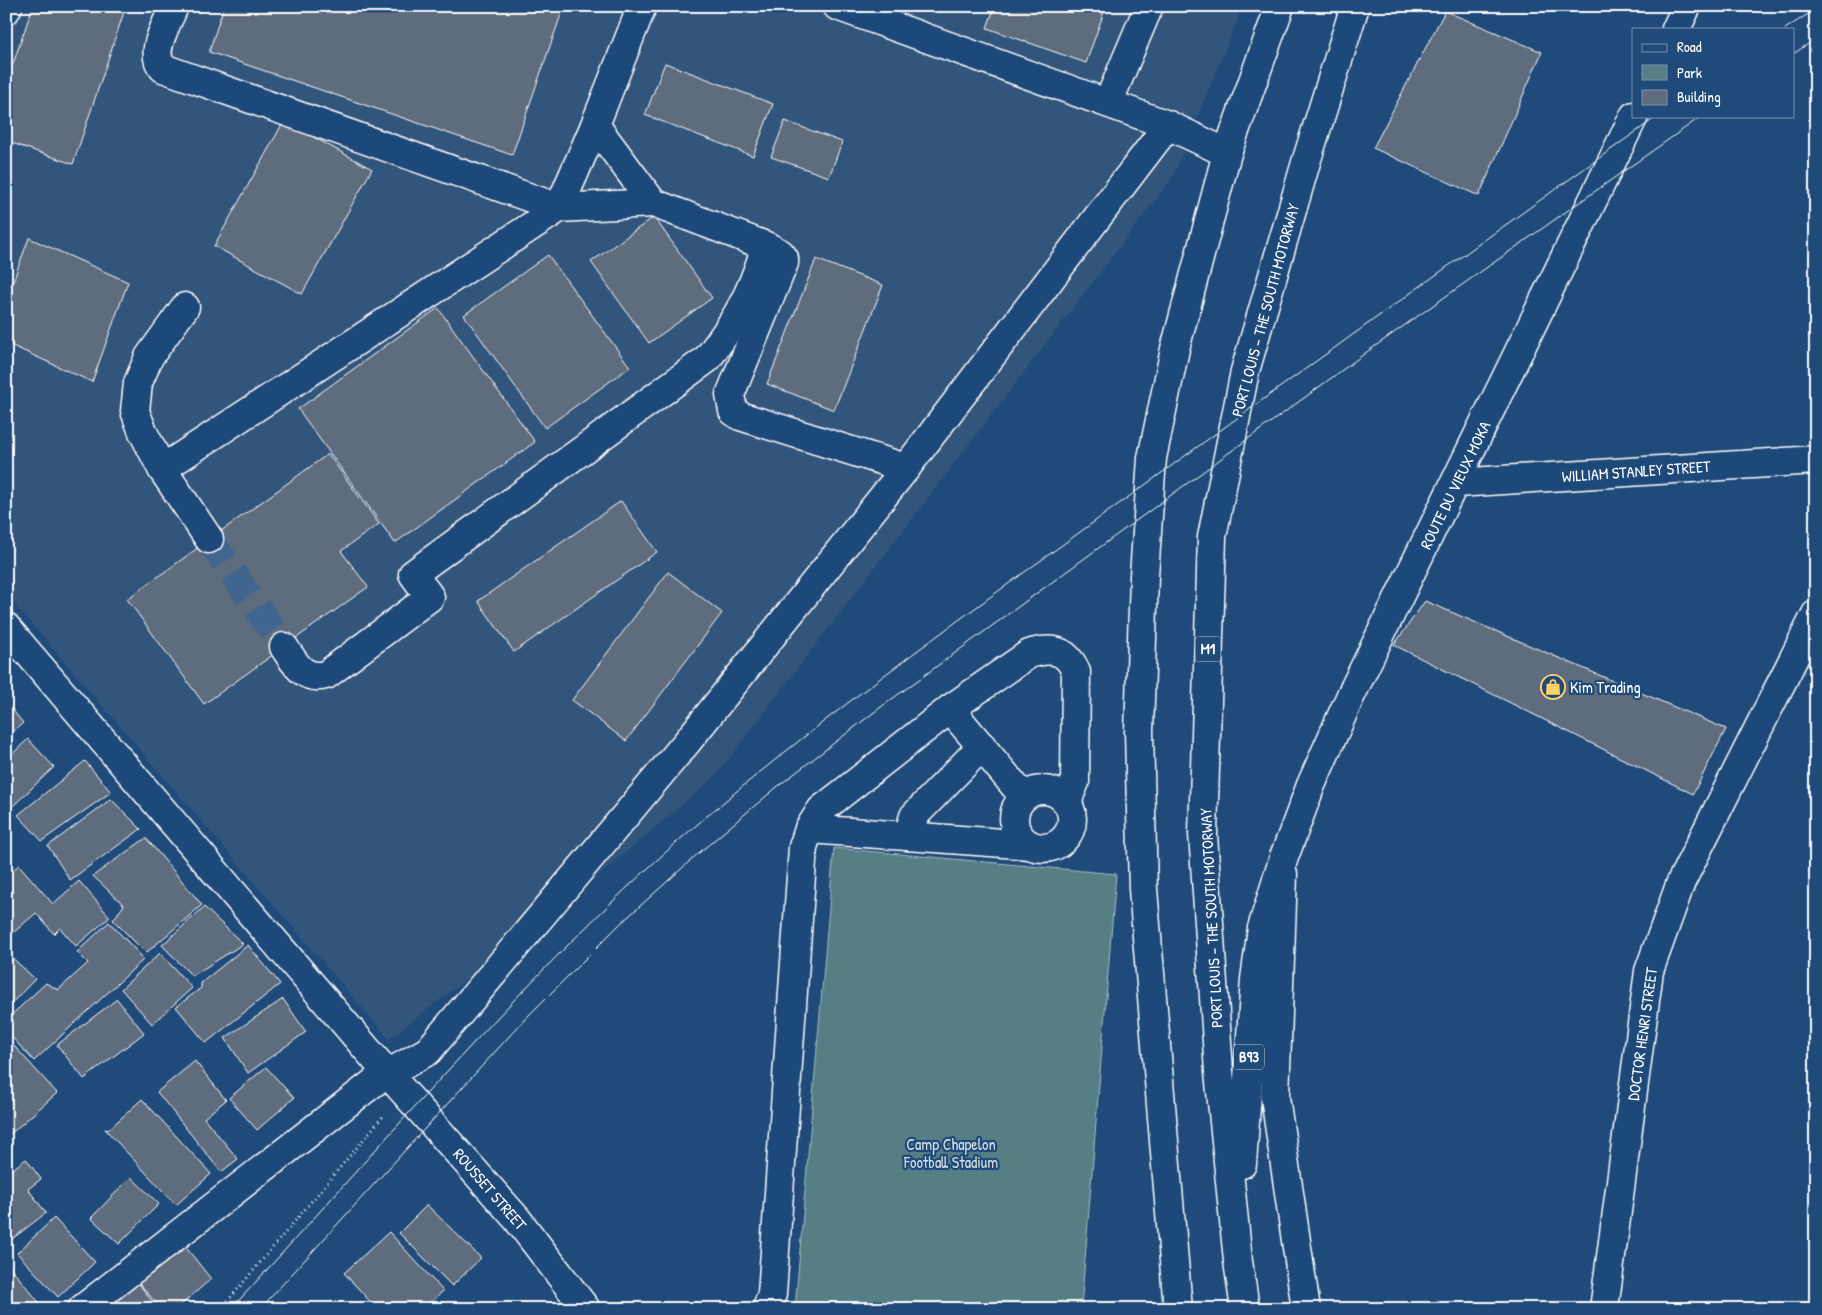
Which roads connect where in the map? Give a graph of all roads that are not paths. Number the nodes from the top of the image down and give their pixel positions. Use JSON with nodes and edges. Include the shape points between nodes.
{"nodes":[{"id":1,"x":174,"y":6,"type":"edge"},
{"id":2,"x":642,"y":6,"type":"edge"},
{"id":3,"x":837,"y":6,"type":"edge"},
{"id":4,"x":1149,"y":6,"type":"edge"},
{"id":5,"x":1280,"y":6,"type":"edge"},
{"id":6,"x":1355,"y":6,"type":"edge"},
{"id":7,"x":1687,"y":6,"type":"edge"},
{"id":8,"x":1676,"y":28,"type":"edge"},
{"id":9,"x":1108,"y":103,"type":"junction"},
{"id":10,"x":1633,"y":118,"type":"edge"},
{"id":11,"x":595,"y":125,"type":"junction"},
{"id":12,"x":1168,"y":125,"type":"junction"},
{"id":13,"x":1227,"y":153,"type":"junction"},
{"id":14,"x":653,"y":204,"type":"junction"},
{"id":15,"x":559,"y":208,"type":"junction"},
{"id":16,"x":766,"y":246,"type":"junction"},
{"id":17,"x":185,"y":307,"type":"dead end"},
{"id":18,"x":1816,"y":460,"type":"edge"},
{"id":19,"x":906,"y":468,"type":"junction"},
{"id":20,"x":162,"y":469,"type":"junction"},
{"id":21,"x":1456,"y":482,"type":"junction"},
{"id":22,"x":209,"y":539,"type":"tunnel mouth"},
{"id":23,"x":1816,"y":614,"type":"edge"},
{"id":24,"x":6,"y":627,"type":"edge"},
{"id":25,"x":284,"y":647,"type":"tunnel mouth"},
{"id":26,"x":950,"y":710,"type":"junction"},
{"id":27,"x":982,"y":746,"type":"junction"},
{"id":28,"x":1024,"y":797,"type":"junction"},
{"id":29,"x":1067,"y":802,"type":"junction"},
{"id":30,"x":809,"y":829,"type":"junction"},
{"id":31,"x":908,"y":836,"type":"junction"},
{"id":32,"x":1030,"y":845,"type":"junction"},
{"id":33,"x":1284,"y":857,"type":"junction"},
{"id":34,"x":388,"y":1074,"type":"junction"},
{"id":35,"x":1238,"y":1261,"type":"junction"},
{"id":36,"x":82,"y":1309,"type":"edge"},
{"id":37,"x":586,"y":1309,"type":"edge"},
{"id":38,"x":767,"y":1309,"type":"edge"},
{"id":39,"x":1178,"y":1309,"type":"edge"},
{"id":40,"x":1245,"y":1309,"type":"edge"},
{"id":41,"x":1306,"y":1309,"type":"edge"},
{"id":42,"x":1604,"y":1309,"type":"edge"}],
"edges":[{"from":1,"to":15,"type":"main road","via":[[157,49],[157,58],[163,68]]},
{"from":2,"to":11,"type":"main road"},
{"from":3,"to":9,"type":"main road"},
{"from":4,"to":9,"type":"main road"},
{"from":5,"to":13,"type":"main road"},
{"from":6,"to":35,"type":"main road","name":"PORT LOUIS – THE SOUTH MOTORWAY","number":"M1","via":[[1245,371],[1212,537],[1203,834],[1219,1072]]},
{"from":7,"to":8,"type":"main road"},
{"from":9,"to":12,"type":"main road"},
{"from":10,"to":21,"type":"main road","name":"ROUTE DU VIEUX MOKA","number":"B93"},
{"from":11,"to":14,"type":"main road"},
{"from":11,"to":15,"type":"main road"},
{"from":12,"to":13,"type":"main road"},
{"from":12,"to":19,"type":"main road"},
{"from":13,"to":39,"type":"main road","via":[[1175,349],[1152,458],[1144,576],[1139,732],[1142,889]]},
{"from":14,"to":15,"type":"main road"},
{"from":14,"to":16,"type":"main road"},
{"from":15,"to":20,"type":"main road"},
{"from":16,"to":19,"type":"main road","via":[[780,252],[784,263],[730,395],[733,411],[740,416]]},
{"from":16,"to":25,"type":"main road","via":[[754,284],[733,325],[707,359],[413,574],[430,597],[326,675],[307,676]]},
{"from":17,"to":20,"type":"main road","via":[[149,357],[138,383],[135,411]]},
{"from":18,"to":21,"type":"main road","name":"WILLIAM STANLEY STREET"},
{"from":19,"to":34,"type":"main road","via":[[687,742],[428,1051]]},
{"from":20,"to":22,"type":"main road"},
{"from":21,"to":33,"type":"main road","name":"ROUTE DU VIEUX MOKA","number":"B93","via":[[1351,695]]},
{"from":23,"to":42,"type":"main road","name":"DOCTOR HENRI STREET","via":[[1681,882],[1649,971]]},
{"from":24,"to":34,"type":"main road","name":"ROUSSET STREET"},
{"from":26,"to":27,"type":"main road"},
{"from":26,"to":29,"type":"main road","via":[[1029,654],[1042,650],[1065,654],[1073,662],[1076,672],[1075,782]]},
{"from":26,"to":30,"type":"main road","via":[[821,810]]},
{"from":27,"to":28,"type":"main road"},
{"from":27,"to":31,"type":"main road","via":[[914,816]]},
{"from":28,"to":29,"type":"main road","via":[[1032,792],[1051,791]]},
{"from":28,"to":32,"type":"main road","via":[[1018,804],[1014,823],[1022,840]]},
{"from":29,"to":32,"type":"main road","via":[[1073,820],[1065,838],[1049,848]]},
{"from":30,"to":31,"type":"main road"},
{"from":30,"to":38,"type":"main road","via":[[803,848],[772,1294]]},
{"from":31,"to":32,"type":"main road"},
{"from":33,"to":35,"type":"main road","number":"B93","via":[[1262,928],[1255,979]]},
{"from":33,"to":41,"type":"main road","via":[[1275,1097]]},
{"from":34,"to":36,"type":"main road"},
{"from":34,"to":37,"type":"main road","name":"ROUSSET STREET","via":[[517,1218]]},
{"from":35,"to":40,"type":"main road","name":"PORT LOUIS – THE SOUTH MOTORWAY","number":"M1"}]}
